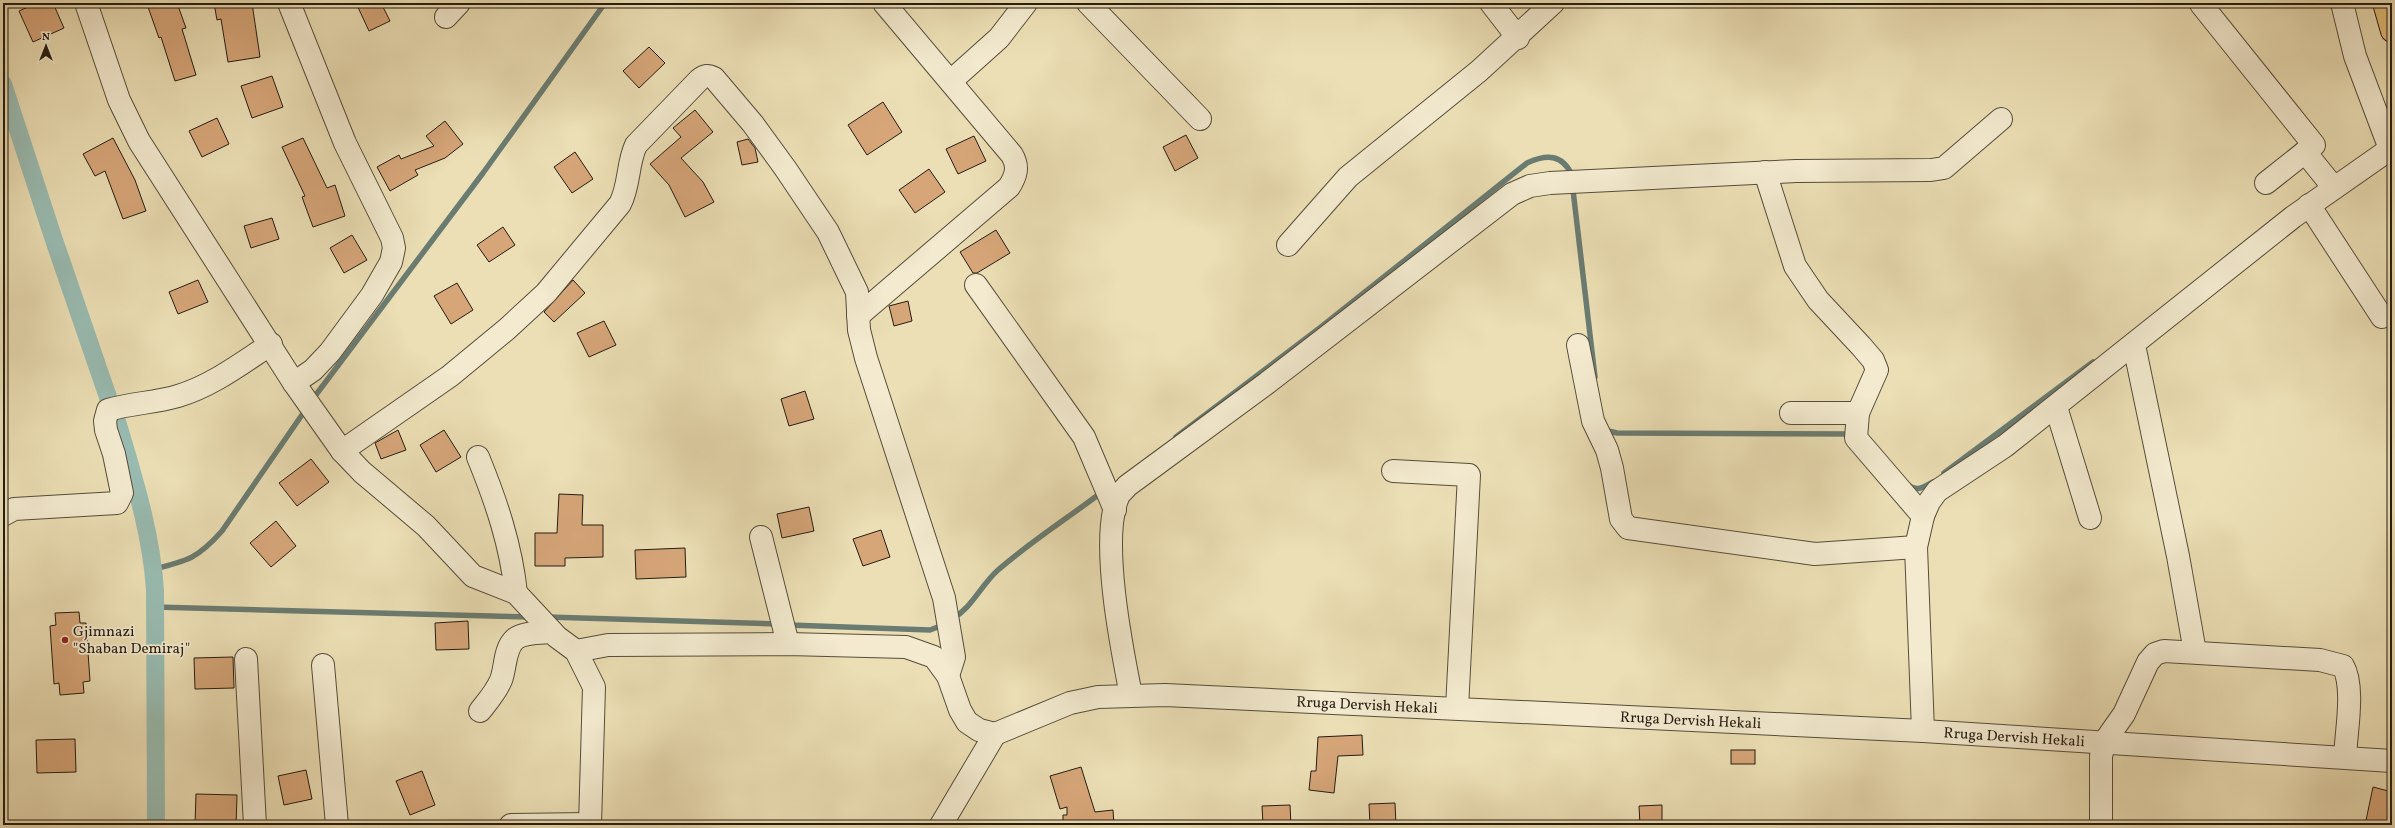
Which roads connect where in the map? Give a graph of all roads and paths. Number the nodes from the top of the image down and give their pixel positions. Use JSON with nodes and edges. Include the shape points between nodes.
{"nodes":[{"id":1,"x":86,"y":3,"type":"edge"},
{"id":2,"x":289,"y":3,"type":"edge"},
{"id":3,"x":884,"y":3,"type":"edge"},
{"id":4,"x":1026,"y":3,"type":"edge"},
{"id":5,"x":1088,"y":3,"type":"edge"},
{"id":6,"x":1491,"y":3,"type":"edge"},
{"id":7,"x":1554,"y":3,"type":"edge"},
{"id":8,"x":2342,"y":3,"type":"edge"},
{"id":9,"x":2384,"y":3,"type":"edge"},
{"id":10,"x":2201,"y":4,"type":"edge"},
{"id":11,"x":2392,"y":32,"type":"edge"},
{"id":12,"x":1518,"y":38,"type":"junction"},
{"id":13,"x":951,"y":81,"type":"junction"},
{"id":14,"x":1200,"y":119,"type":"dead end"},
{"id":15,"x":2001,"y":119,"type":"dead end"},
{"id":16,"x":2391,"y":151,"type":"edge"},
{"id":17,"x":2306,"y":152,"type":"junction"},
{"id":18,"x":1765,"y":172,"type":"junction"},
{"id":19,"x":2266,"y":183,"type":"dead end"},
{"id":20,"x":2334,"y":188,"type":"junction"},
{"id":21,"x":2309,"y":205,"type":"junction"},
{"id":22,"x":1288,"y":245,"type":"dead end"},
{"id":23,"x":976,"y":285,"type":"dead end"},
{"id":24,"x":858,"y":316,"type":"junction"},
{"id":25,"x":2382,"y":317,"type":"dead end"},
{"id":26,"x":272,"y":344,"type":"junction"},
{"id":27,"x":1578,"y":345,"type":"dead end"},
{"id":28,"x":2134,"y":345,"type":"junction"},
{"id":29,"x":304,"y":397,"type":"junction"},
{"id":30,"x":2056,"y":407,"type":"junction"},
{"id":31,"x":1791,"y":413,"type":"dead end"},
{"id":32,"x":1857,"y":424,"type":"junction"},
{"id":33,"x":342,"y":451,"type":"junction"},
{"id":34,"x":478,"y":456,"type":"dead end"},
{"id":35,"x":1393,"y":471,"type":"dead end"},
{"id":36,"x":1112,"y":504,"type":"junction"},
{"id":37,"x":3,"y":515,"type":"edge"},
{"id":38,"x":1923,"y":516,"type":"junction"},
{"id":39,"x":2090,"y":518,"type":"dead end"},
{"id":40,"x":761,"y":537,"type":"dead end"},
{"id":41,"x":1916,"y":548,"type":"junction"},
{"id":42,"x":521,"y":598,"type":"junction"},
{"id":43,"x":783,"y":628,"type":"junction"},
{"id":44,"x":549,"y":629,"type":"junction"},
{"id":45,"x":576,"y":651,"type":"junction"},
{"id":46,"x":2195,"y":652,"type":"junction"},
{"id":47,"x":246,"y":659,"type":"dead end"},
{"id":48,"x":323,"y":665,"type":"dead end"},
{"id":49,"x":948,"y":676,"type":"junction"},
{"id":50,"x":1131,"y":695,"type":"junction"},
{"id":51,"x":1457,"y":708,"type":"junction"},
{"id":52,"x":480,"y":711,"type":"dead end"},
{"id":53,"x":1923,"y":731,"type":"junction"},
{"id":54,"x":995,"y":734,"type":"junction"},
{"id":55,"x":2104,"y":741,"type":"junction"},
{"id":56,"x":2345,"y":756,"type":"junction"},
{"id":57,"x":2392,"y":761,"type":"edge"},
{"id":58,"x":590,"y":824,"type":"edge"},
{"id":59,"x":255,"y":825,"type":"edge"},
{"id":60,"x":337,"y":825,"type":"edge"},
{"id":61,"x":511,"y":825,"type":"edge"},
{"id":62,"x":941,"y":825,"type":"edge"},
{"id":63,"x":2101,"y":825,"type":"edge"}],
"edges":[{"from":1,"to":26,"type":"street","via":[[119,100],[139,141],[213,258]]},
{"from":2,"to":29,"type":"street","via":[[345,143],[392,238],[394,248],[385,274],[347,330],[313,370]]},
{"from":3,"to":13,"type":"street"},
{"from":4,"to":13,"type":"street","via":[[999,38]]},
{"from":5,"to":14,"type":"street"},
{"from":6,"to":12,"type":"street"},
{"from":7,"to":12,"type":"street"},
{"from":8,"to":16,"type":"street","via":[[2355,56]]},
{"from":9,"to":11,"type":"main road"},
{"from":10,"to":17,"type":"street","via":[[2314,145]]},
{"from":12,"to":22,"type":"street","via":[[1348,177]]},
{"from":13,"to":24,"type":"street","via":[[1012,155],[1016,170],[1015,179],[1009,187]]},
{"from":15,"to":18,"type":"street","via":[[1944,168]]},
{"from":16,"to":20,"type":"street"},
{"from":17,"to":19,"type":"street"},
{"from":17,"to":20,"type":"street"},
{"from":18,"to":32,"type":"street","via":[[1795,266],[1818,300],[1873,360],[1877,370]]},
{"from":18,"to":36,"type":"street","via":[[1550,183],[1530,186],[1512,194],[1267,383],[1127,486]]},
{"from":20,"to":21,"type":"street"},
{"from":21,"to":25,"type":"street"},
{"from":21,"to":28,"type":"street"},
{"from":23,"to":36,"type":"street","via":[[1084,437]]},
{"from":24,"to":33,"type":"street","via":[[857,292],[828,232],[753,124],[714,78],[704,76],[636,144],[631,155],[627,191],[620,204],[546,293],[482,352]]},
{"from":24,"to":49,"type":"street","via":[[866,358],[944,598],[954,656]]},
{"from":26,"to":29,"type":"street"},
{"from":26,"to":37,"type":"street","via":[[207,385],[177,397],[117,407],[105,421],[122,493],[116,503],[14,510]]},
{"from":27,"to":41,"type":"street","via":[[1593,421],[1607,450],[1621,519],[1628,528],[1815,554]]},
{"from":28,"to":30,"type":"street"},
{"from":28,"to":46,"type":"street","via":[[2178,556]]},
{"from":29,"to":33,"type":"street"},
{"from":30,"to":38,"type":"street","via":[[2005,446],[1937,491]]},
{"from":30,"to":39,"type":"street"},
{"from":31,"to":32,"type":"street"},
{"from":32,"to":38,"type":"street"},
{"from":33,"to":42,"type":"street","via":[[362,472],[426,526],[473,576]]},
{"from":34,"to":42,"type":"street","via":[[496,500]]},
{"from":35,"to":51,"type":"street","via":[[1469,475]]},
{"from":36,"to":50,"type":"street","via":[[1112,565],[1121,644]]},
{"from":38,"to":41,"type":"street"},
{"from":40,"to":43,"type":"street"},
{"from":41,"to":53,"type":"street"},
{"from":42,"to":44,"type":"street"},
{"from":43,"to":45,"type":"street","via":[[608,645]]},
{"from":43,"to":49,"type":"street","via":[[906,647],[934,657]]},
{"from":44,"to":45,"type":"street"},
{"from":44,"to":52,"type":"street","via":[[515,639],[509,648],[501,679]]},
{"from":45,"to":58,"type":"street","via":[[594,687]]},
{"from":46,"to":55,"type":"street","via":[[2164,651],[2154,654],[2124,714]]},
{"from":46,"to":56,"type":"street","via":[[2320,660],[2343,666],[2348,675]]},
{"from":47,"to":59,"type":"street"},
{"from":48,"to":60,"type":"street"},
{"from":49,"to":54,"type":"street","via":[[967,722],[979,730]]},
{"from":50,"to":51,"type":"street","name":"Rruga Dervish Hekali"},
{"from":50,"to":54,"type":"street","name":"Rruga Dervish Hekali","via":[[1098,697],[1070,703]]},
{"from":51,"to":53,"type":"street","name":"Rruga Dervish Hekali"},
{"from":53,"to":55,"type":"street","name":"Rruga Dervish Hekali"},
{"from":54,"to":62,"type":"street"},
{"from":55,"to":56,"type":"street","name":"Rruga Dervish Hekali"},
{"from":55,"to":63,"type":"street","via":[[2101,756]]},
{"from":56,"to":57,"type":"street","name":"Rruga Dervish Hekali"},
{"from":58,"to":61,"type":"street"}]}
